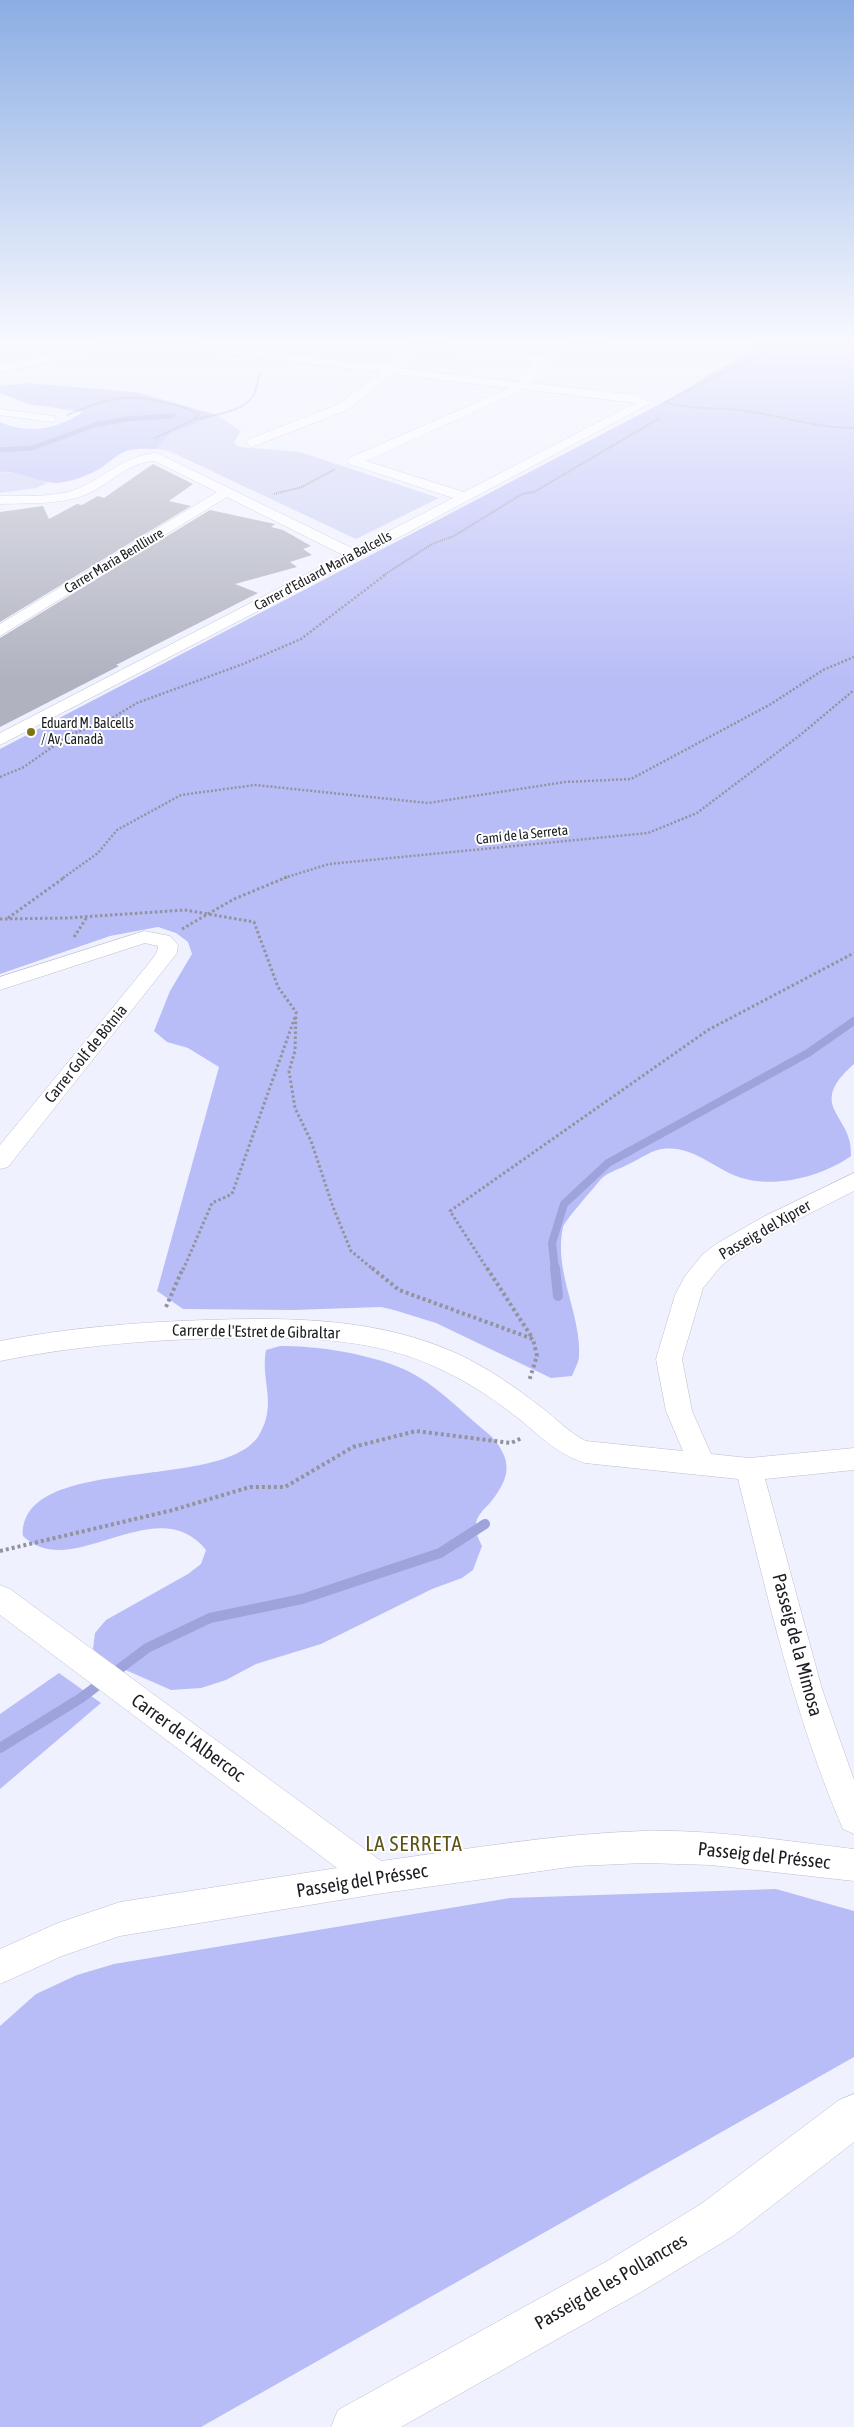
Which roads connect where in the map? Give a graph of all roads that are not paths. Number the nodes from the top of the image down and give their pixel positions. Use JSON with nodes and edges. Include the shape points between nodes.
{"nodes":[{"id":1,"x":371,"y":453,"type":"edge"},
{"id":2,"x":550,"y":453,"type":"edge"},
{"id":3,"x":228,"y":492,"type":"junction"},
{"id":4,"x":464,"y":497,"type":"junction"},
{"id":5,"x":0,"y":500,"type":"edge"},
{"id":6,"x":355,"y":555,"type":"junction"},
{"id":7,"x":0,"y":631,"type":"edge"},
{"id":8,"x":0,"y":740,"type":"edge"},
{"id":9,"x":0,"y":984,"type":"edge"},
{"id":10,"x":0,"y":1161,"type":"edge"},
{"id":11,"x":854,"y":1181,"type":"edge"},
{"id":12,"x":0,"y":1350,"type":"edge"},
{"id":13,"x":854,"y":1459,"type":"edge"},
{"id":14,"x":702,"y":1464,"type":"junction"},
{"id":15,"x":749,"y":1468,"type":"junction"},
{"id":16,"x":0,"y":1598,"type":"edge"},
{"id":17,"x":854,"y":1818,"type":"edge"},
{"id":18,"x":854,"y":1865,"type":"edge"},
{"id":19,"x":377,"y":1878,"type":"junction"},
{"id":20,"x":0,"y":1967,"type":"edge"},
{"id":21,"x":854,"y":2115,"type":"edge"},
{"id":22,"x":355,"y":2427,"type":"edge"}],
"edges":[{"from":1,"to":4,"type":"street","via":[[354,461]]},
{"from":2,"to":4,"type":"street","name":"Carrer d'Eduard Maria Balcells"},
{"from":3,"to":5,"type":"street","via":[[165,459],[146,457],[134,460],[72,495]]},
{"from":3,"to":6,"type":"street"},
{"from":3,"to":7,"type":"street","name":"Carrer Maria Benlliure"},
{"from":4,"to":6,"type":"street","name":"Carrer d'Eduard Maria Balcells"},
{"from":6,"to":8,"type":"street","name":"Carrer d'Eduard Maria Balcells"},
{"from":9,"to":10,"type":"street","name":"Carrer Golf de Bòtnia","via":[[135,939],[144,937],[166,943],[167,952],[157,966]]},
{"from":11,"to":14,"type":"street","name":"Passeig del Xiprer","via":[[725,1250],[712,1260],[687,1295],[669,1359],[679,1411]]},
{"from":12,"to":14,"type":"street","name":"Carrer de l'Estret de Gibraltar","via":[[156,1331],[310,1329],[357,1334],[393,1341],[449,1361],[535,1416],[569,1447],[586,1452]]},
{"from":13,"to":15,"type":"street","name":"Carrer de l'Estret de Gibraltar"},
{"from":14,"to":15,"type":"street","name":"Carrer de l'Estret de Gibraltar"},
{"from":15,"to":17,"type":"street","name":"Passeig de la Mimosa","via":[[803,1675],[826,1750]]},
{"from":16,"to":19,"type":"street","name":"Carrer de l'Albercoc"},
{"from":18,"to":19,"type":"street","name":"Passeig del Préssec","via":[[711,1848],[644,1847],[576,1850]]},
{"from":19,"to":20,"type":"street","name":"Passeig del Préssec","via":[[120,1919],[73,1933]]},
{"from":21,"to":22,"type":"street","name":"Passeig de les Pollancres","via":[[717,2220],[625,2276]]}]}
